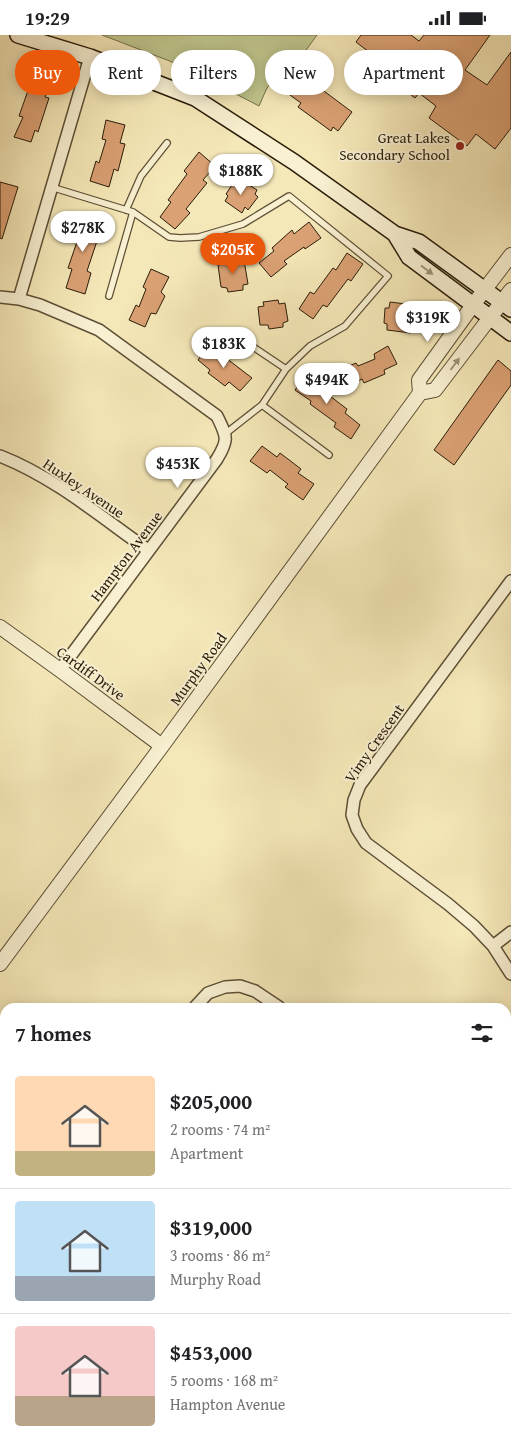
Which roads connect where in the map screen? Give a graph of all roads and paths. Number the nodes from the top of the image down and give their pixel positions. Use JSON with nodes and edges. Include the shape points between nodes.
{"nodes":[{"id":1,"x":18,"y":35,"type":"edge"},
{"id":2,"x":90,"y":57,"type":"joint"},
{"id":3,"x":161,"y":85,"type":"edge"},
{"id":4,"x":167,"y":143,"type":"dead end"},
{"id":5,"x":51,"y":187,"type":"junction"},
{"id":6,"x":126,"y":210,"type":"junction"},
{"id":7,"x":133,"y":213,"type":"junction"},
{"id":8,"x":395,"y":234,"type":"junction"},
{"id":9,"x":511,"y":255,"type":"edge"},
{"id":10,"x":485,"y":289,"type":"junction"},
{"id":11,"x":109,"y":296,"type":"dead end"},
{"id":12,"x":0,"y":297,"type":"edge"},
{"id":13,"x":19,"y":299,"type":"junction"},
{"id":14,"x":508,"y":300,"type":"edge"},
{"id":15,"x":473,"y":305,"type":"junction"},
{"id":16,"x":491,"y":317,"type":"junction"},
{"id":17,"x":511,"y":333,"type":"edge"},
{"id":18,"x":237,"y":336,"type":"dead end"},
{"id":19,"x":286,"y":369,"type":"junction"},
{"id":20,"x":420,"y":393,"type":"junction"},
{"id":21,"x":262,"y":405,"type":"junction"},
{"id":22,"x":225,"y":434,"type":"junction"},
{"id":23,"x":329,"y":455,"type":"dead end"},
{"id":24,"x":0,"y":456,"type":"edge"},
{"id":25,"x":148,"y":550,"type":"junction"},
{"id":26,"x":511,"y":581,"type":"edge"},
{"id":27,"x":0,"y":627,"type":"edge"},
{"id":28,"x":60,"y":670,"type":"junction"},
{"id":29,"x":162,"y":746,"type":"junction"},
{"id":30,"x":511,"y":932,"type":"edge"},
{"id":31,"x":492,"y":946,"type":"junction"},
{"id":32,"x":0,"y":964,"type":"edge"},
{"id":33,"x":511,"y":974,"type":"edge"},
{"id":34,"x":199,"y":1003,"type":"edge"},
{"id":35,"x":272,"y":1003,"type":"edge"}],
"edges":[{"from":1,"to":2,"type":"main road"},
{"from":2,"to":5,"type":"street"},
{"from":3,"to":8,"type":"main road","via":[[195,98],[294,162]]},
{"from":4,"to":6,"type":"lane","via":[[141,176]]},
{"from":5,"to":6,"type":"lane"},
{"from":5,"to":13,"type":"street"},
{"from":6,"to":7,"type":"lane"},
{"from":7,"to":11,"type":"lane"},
{"from":7,"to":19,"type":"lane","via":[[168,237],[200,237],[243,224],[289,196],[388,276],[346,326],[310,345]]},
{"from":8,"to":10,"type":"main road","via":[[419,241]]},
{"from":8,"to":15,"type":"main road","one_way":true,"via":[[409,257]]},
{"from":9,"to":10,"type":"street","name":"Murphy Road"},
{"from":10,"to":14,"type":"main road"},
{"from":10,"to":15,"type":"street","name":"Murphy Road"},
{"from":12,"to":13,"type":"street"},
{"from":13,"to":22,"type":"street","via":[[99,330],[217,416]]},
{"from":14,"to":16,"type":"street","name":"Murphy Road"},
{"from":15,"to":16,"type":"main road"},
{"from":15,"to":20,"type":"street","name":"Murphy Road","via":[[419,380]]},
{"from":16,"to":17,"type":"main road"},
{"from":20,"to":16,"type":"street","name":"Murphy Road","one_way":true,"via":[[435,390]]},
{"from":18,"to":19,"type":"lane"},
{"from":19,"to":21,"type":"lane"},
{"from":20,"to":29,"type":"street","name":"Murphy Road"},
{"from":21,"to":22,"type":"lane"},
{"from":21,"to":23,"type":"lane"},
{"from":22,"to":25,"type":"street","name":"Hampton Avenue","via":[[225,445],[217,459]]},
{"from":24,"to":25,"type":"street","name":"Huxley Avenue","via":[[54,484]]},
{"from":25,"to":28,"type":"street","name":"Hampton Avenue"},
{"from":26,"to":31,"type":"street","name":"Vimy Crescent","via":[[360,785],[352,815],[356,829],[366,843],[474,926]]},
{"from":27,"to":28,"type":"street","name":"Cardiff Drive"},
{"from":28,"to":29,"type":"street","name":"Cardiff Drive"},
{"from":29,"to":32,"type":"street","name":"Murphy Road"},
{"from":30,"to":31,"type":"street"},
{"from":31,"to":33,"type":"street","name":"Vimy Crescent"},
{"from":34,"to":35,"type":"street","via":[[208,993],[240,986],[255,991]]}]}
